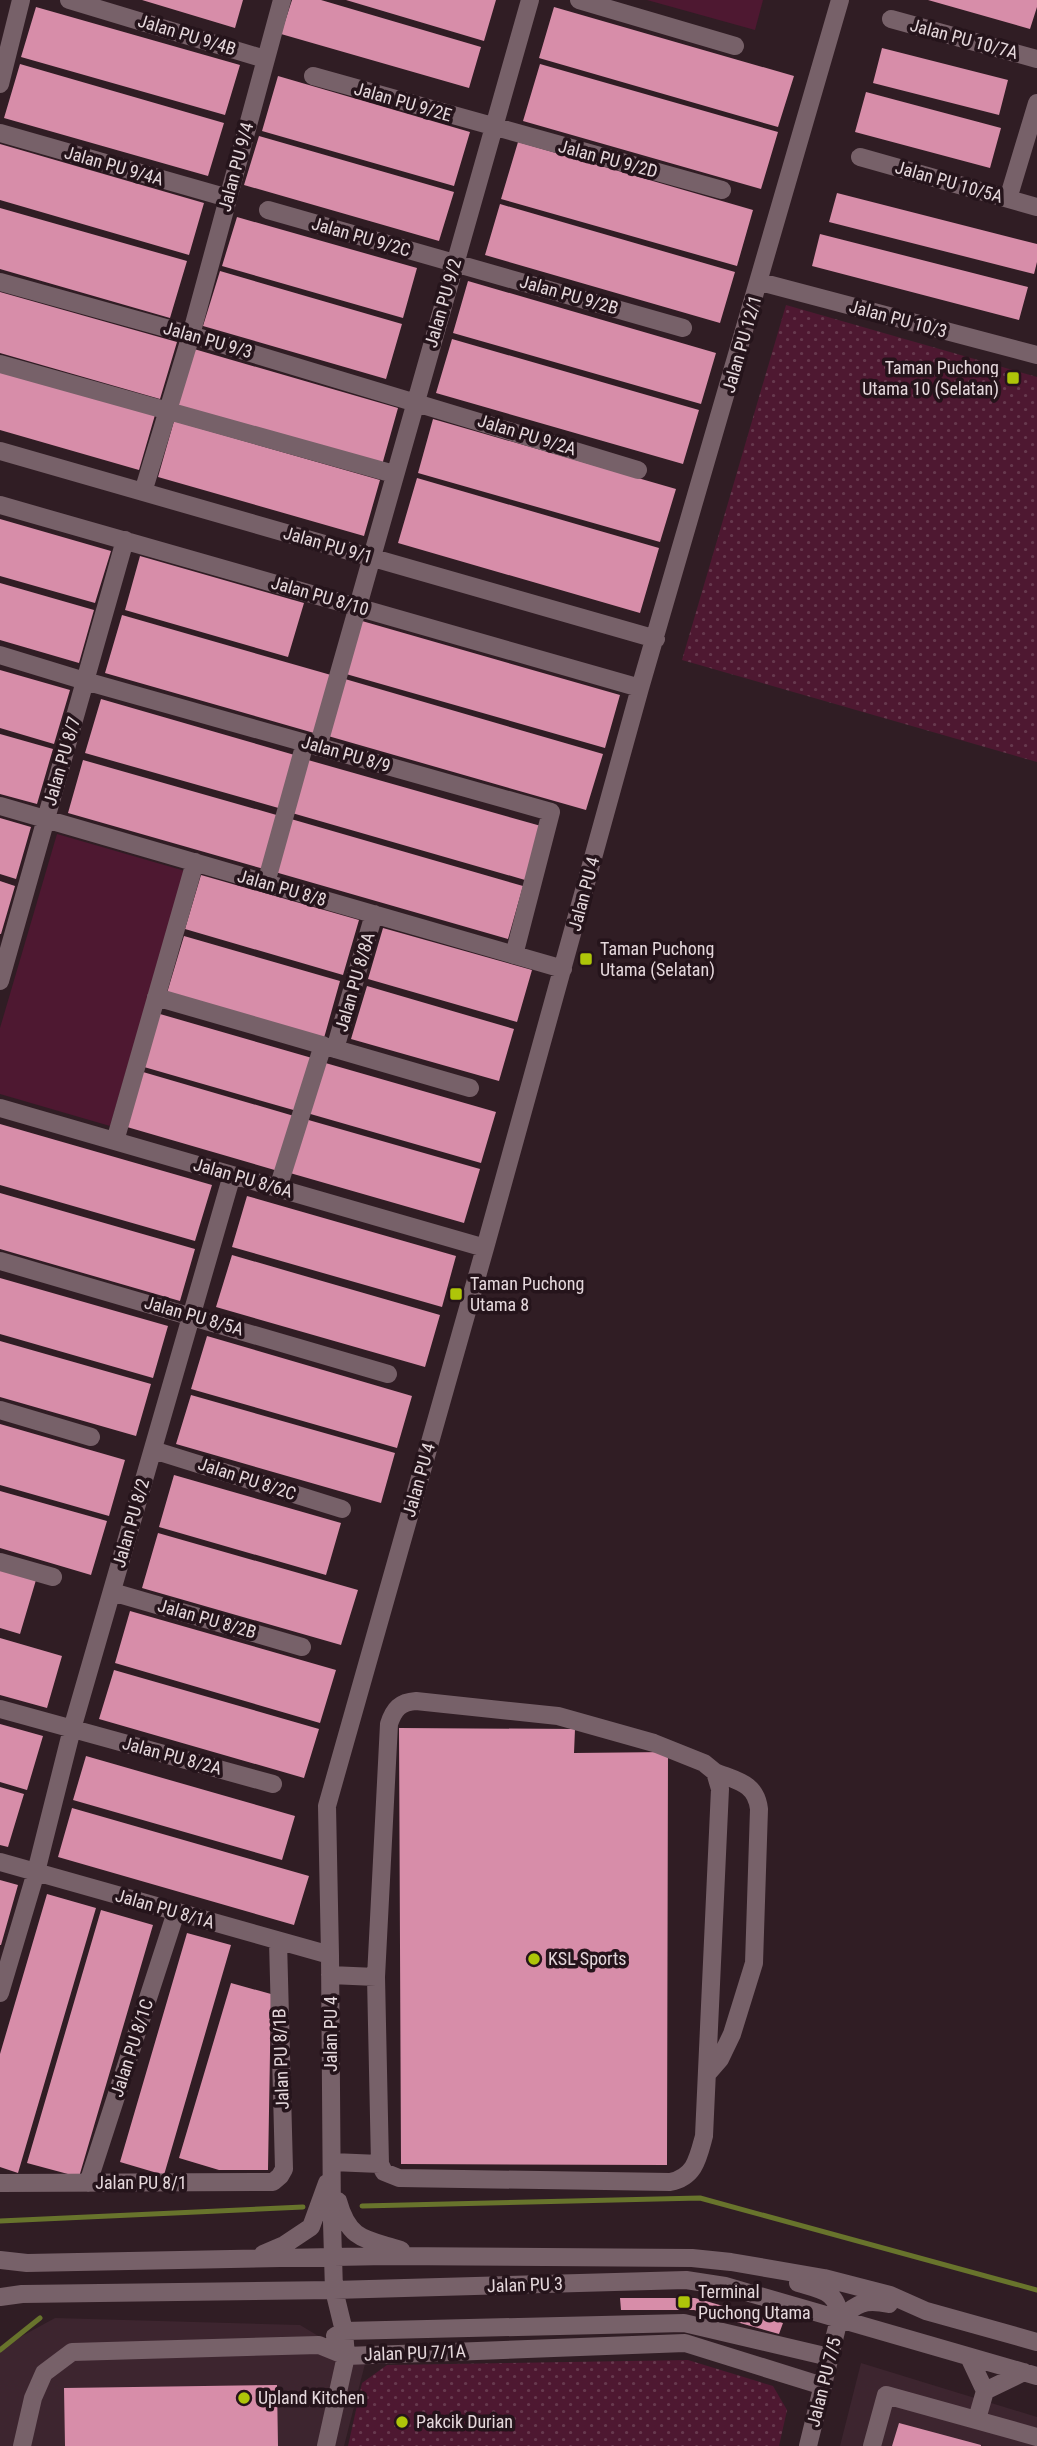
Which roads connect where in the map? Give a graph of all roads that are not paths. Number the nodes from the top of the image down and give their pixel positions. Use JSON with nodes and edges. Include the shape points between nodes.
{"nodes":[{"id":1,"x":21,"y":0,"type":"edge"},
{"id":2,"x":69,"y":0,"type":"edge"},
{"id":3,"x":282,"y":0,"type":"edge"},
{"id":4,"x":530,"y":0,"type":"edge"},
{"id":5,"x":579,"y":0,"type":"edge"},
{"id":6,"x":840,"y":0,"type":"edge"},
{"id":7,"x":891,"y":19,"type":"dead end"},
{"id":8,"x":735,"y":46,"type":"dead end"},
{"id":9,"x":265,"y":59,"type":"junction"},
{"id":10,"x":1037,"y":59,"type":"edge"},
{"id":11,"x":313,"y":76,"type":"dead end"},
{"id":12,"x":0,"y":84,"type":"edge"},
{"id":13,"x":1037,"y":103,"type":"edge"},
{"id":14,"x":493,"y":127,"type":"junction"},
{"id":15,"x":0,"y":133,"type":"edge"},
{"id":16,"x":860,"y":158,"type":"dead end"},
{"id":17,"x":722,"y":190,"type":"dead end"},
{"id":18,"x":228,"y":198,"type":"junction"},
{"id":19,"x":1008,"y":199,"type":"junction"},
{"id":20,"x":1037,"y":207,"type":"edge"},
{"id":21,"x":268,"y":210,"type":"dead end"},
{"id":22,"x":454,"y":263,"type":"junction"},
{"id":23,"x":0,"y":282,"type":"edge"},
{"id":24,"x":760,"y":282,"type":"junction"},
{"id":25,"x":684,"y":328,"type":"dead end"},
{"id":26,"x":191,"y":335,"type":"junction"},
{"id":27,"x":1037,"y":355,"type":"edge"},
{"id":28,"x":0,"y":364,"type":"edge"},
{"id":29,"x":415,"y":401,"type":"junction"},
{"id":30,"x":167,"y":411,"type":"junction"},
{"id":31,"x":0,"y":451,"type":"edge"},
{"id":32,"x":638,"y":470,"type":"dead end"},
{"id":33,"x":394,"y":474,"type":"junction"},
{"id":34,"x":143,"y":492,"type":"junction"},
{"id":35,"x":0,"y":505,"type":"edge"},
{"id":36,"x":125,"y":540,"type":"junction"},
{"id":37,"x":371,"y":557,"type":"junction"},
{"id":38,"x":356,"y":607,"type":"junction"},
{"id":39,"x":656,"y":639,"type":"junction"},
{"id":40,"x":0,"y":655,"type":"edge"},
{"id":41,"x":85,"y":681,"type":"junction"},
{"id":42,"x":640,"y":688,"type":"junction"},
{"id":43,"x":312,"y":745,"type":"junction"},
{"id":44,"x":0,"y":806,"type":"edge"},
{"id":45,"x":46,"y":820,"type":"junction"},
{"id":46,"x":195,"y":862,"type":"junction"},
{"id":47,"x":266,"y":883,"type":"junction"},
{"id":48,"x":374,"y":914,"type":"junction"},
{"id":49,"x":514,"y":955,"type":"junction"},
{"id":50,"x":3,"y":958,"type":"edge"},
{"id":51,"x":564,"y":969,"type":"junction"},
{"id":52,"x":0,"y":981,"type":"edge"},
{"id":53,"x":156,"y":997,"type":"junction"},
{"id":54,"x":329,"y":1047,"type":"junction"},
{"id":55,"x":470,"y":1088,"type":"dead end"},
{"id":56,"x":0,"y":1108,"type":"edge"},
{"id":57,"x":115,"y":1141,"type":"junction"},
{"id":58,"x":232,"y":1175,"type":"junction"},
{"id":59,"x":278,"y":1188,"type":"junction"},
{"id":60,"x":485,"y":1248,"type":"junction"},
{"id":61,"x":0,"y":1261,"type":"edge"},
{"id":62,"x":192,"y":1315,"type":"junction"},
{"id":63,"x":388,"y":1374,"type":"dead end"},
{"id":64,"x":0,"y":1410,"type":"edge"},
{"id":65,"x":90,"y":1437,"type":"dead end"},
{"id":66,"x":153,"y":1450,"type":"junction"},
{"id":67,"x":342,"y":1509,"type":"dead end"},
{"id":68,"x":0,"y":1562,"type":"edge"},
{"id":69,"x":53,"y":1577,"type":"dead end"},
{"id":70,"x":111,"y":1592,"type":"junction"},
{"id":71,"x":302,"y":1647,"type":"dead end"},
{"id":72,"x":0,"y":1709,"type":"edge"},
{"id":73,"x":72,"y":1729,"type":"junction"},
{"id":74,"x":715,"y":1772,"type":"junction"},
{"id":75,"x":273,"y":1784,"type":"dead end"},
{"id":76,"x":0,"y":1862,"type":"edge"},
{"id":77,"x":36,"y":1872,"type":"junction"},
{"id":78,"x":176,"y":1912,"type":"junction"},
{"id":79,"x":278,"y":1941,"type":"junction"},
{"id":80,"x":331,"y":1955,"type":"junction"},
{"id":81,"x":331,"y":1975,"type":"junction"},
{"id":82,"x":376,"y":1977,"type":"junction"},
{"id":83,"x":0,"y":1993,"type":"edge"},
{"id":84,"x":707,"y":2074,"type":"junction"},
{"id":85,"x":380,"y":2164,"type":"junction"},
{"id":86,"x":331,"y":2167,"type":"junction"},
{"id":87,"x":280,"y":2176,"type":"joint"},
{"id":88,"x":0,"y":2183,"type":"edge"},
{"id":89,"x":88,"y":2183,"type":"junction"},
{"id":90,"x":333,"y":2256,"type":"junction"},
{"id":91,"x":419,"y":2256,"type":"junction"},
{"id":92,"x":253,"y":2258,"type":"junction"},
{"id":93,"x":0,"y":2260,"type":"edge"},
{"id":94,"x":731,"y":2262,"type":"junction"},
{"id":95,"x":334,"y":2290,"type":"junction"},
{"id":96,"x":0,"y":2297,"type":"edge"},
{"id":97,"x":926,"y":2311,"type":"junction"},
{"id":98,"x":839,"y":2319,"type":"junction"},
{"id":99,"x":344,"y":2331,"type":"junction"},
{"id":100,"x":1037,"y":2342,"type":"edge"},
{"id":101,"x":319,"y":2345,"type":"junction"},
{"id":102,"x":346,"y":2356,"type":"junction"},
{"id":103,"x":829,"y":2357,"type":"junction"},
{"id":104,"x":969,"y":2357,"type":"junction"},
{"id":105,"x":1031,"y":2374,"type":"edge"},
{"id":106,"x":822,"y":2386,"type":"junction"},
{"id":107,"x":985,"y":2391,"type":"junction"},
{"id":108,"x":977,"y":2420,"type":"junction"},
{"id":109,"x":1037,"y":2437,"type":"edge"},
{"id":110,"x":22,"y":2446,"type":"edge"},
{"id":111,"x":326,"y":2446,"type":"edge"},
{"id":112,"x":808,"y":2446,"type":"edge"},
{"id":113,"x":872,"y":2446,"type":"edge"}],
"edges":[{"from":1,"to":12,"type":"street"},
{"from":2,"to":9,"type":"street","name":"Jalan PU 9/4B"},
{"from":3,"to":9,"type":"street","name":"Jalan PU 9/4"},
{"from":4,"to":14,"type":"street","name":"Jalan PU 9/2"},
{"from":5,"to":8,"type":"street"},
{"from":6,"to":24,"type":"street","name":"Jalan PU 12/1"},
{"from":7,"to":10,"type":"street","name":"Jalan PU 10/7A"},
{"from":9,"to":18,"type":"street","name":"Jalan PU 9/4"},
{"from":11,"to":14,"type":"street","name":"Jalan PU 9/2E"},
{"from":13,"to":19,"type":"street"},
{"from":14,"to":17,"type":"street","name":"Jalan PU 9/2D"},
{"from":14,"to":22,"type":"street","name":"Jalan PU 9/2"},
{"from":15,"to":18,"type":"street","name":"Jalan PU 9/4A"},
{"from":16,"to":19,"type":"street","name":"Jalan PU 10/5A"},
{"from":18,"to":26,"type":"street","name":"Jalan PU 9/4"},
{"from":19,"to":20,"type":"street","name":"Jalan PU 10/5A"},
{"from":21,"to":22,"type":"street","name":"Jalan PU 9/2C"},
{"from":22,"to":25,"type":"street","name":"Jalan PU 9/2B"},
{"from":22,"to":29,"type":"street","name":"Jalan PU 9/2"},
{"from":23,"to":26,"type":"street","name":"Jalan PU 9/3"},
{"from":24,"to":27,"type":"street","name":"Jalan PU 10/3"},
{"from":24,"to":39,"type":"street","name":"Jalan PU 12/1"},
{"from":26,"to":29,"type":"street","name":"Jalan PU 9/3"},
{"from":26,"to":30,"type":"street","name":"Jalan PU 9/4"},
{"from":28,"to":30,"type":"street"},
{"from":29,"to":32,"type":"street","name":"Jalan PU 9/2A"},
{"from":29,"to":33,"type":"street","name":"Jalan PU 9/2"},
{"from":30,"to":33,"type":"street"},
{"from":30,"to":34,"type":"street","name":"Jalan PU 9/4"},
{"from":31,"to":34,"type":"street","name":"Jalan PU 9/1"},
{"from":33,"to":37,"type":"street","name":"Jalan PU 9/2"},
{"from":34,"to":37,"type":"street","name":"Jalan PU 9/1"},
{"from":35,"to":36,"type":"street","name":"Jalan PU 8/10"},
{"from":36,"to":38,"type":"street","name":"Jalan PU 8/10"},
{"from":36,"to":41,"type":"street","name":"Jalan PU 8/7"},
{"from":37,"to":38,"type":"street","name":"Jalan PU 9/2"},
{"from":37,"to":39,"type":"street","name":"Jalan PU 9/1"},
{"from":38,"to":42,"type":"street","name":"Jalan PU 8/10"},
{"from":38,"to":43,"type":"street","name":"Jalan PU 9/2"},
{"from":39,"to":42,"type":"street","name":"Jalan PU 12/1"},
{"from":40,"to":41,"type":"street","name":"Jalan PU 8/9"},
{"from":41,"to":43,"type":"street","name":"Jalan PU 8/9"},
{"from":41,"to":45,"type":"street","name":"Jalan PU 8/7"},
{"from":42,"to":51,"type":"street","name":"Jalan PU 4"},
{"from":43,"to":47,"type":"street","name":"Jalan PU 9/2"},
{"from":43,"to":49,"type":"street","name":"Jalan PU 8/9","via":[[551,812]]},
{"from":44,"to":45,"type":"street","name":"Jalan PU 8/8"},
{"from":45,"to":46,"type":"street","name":"Jalan PU 8/8"},
{"from":45,"to":50,"type":"street","name":"Jalan PU 8/7"},
{"from":46,"to":47,"type":"street","name":"Jalan PU 8/8"},
{"from":46,"to":53,"type":"street"},
{"from":47,"to":48,"type":"street","name":"Jalan PU 8/8"},
{"from":48,"to":49,"type":"street","name":"Jalan PU 8/8"},
{"from":48,"to":54,"type":"street","name":"Jalan PU 8/8A"},
{"from":49,"to":51,"type":"street","name":"Jalan PU 8/8"},
{"from":50,"to":52,"type":"street","name":"Jalan PU 8/7"},
{"from":51,"to":60,"type":"street","name":"Jalan PU 4"},
{"from":53,"to":54,"type":"street"},
{"from":53,"to":57,"type":"street"},
{"from":54,"to":55,"type":"street"},
{"from":54,"to":59,"type":"street","name":"Jalan PU 8/8A"},
{"from":56,"to":57,"type":"street","name":"Jalan PU 8/6A"},
{"from":57,"to":58,"type":"street","name":"Jalan PU 8/6A"},
{"from":58,"to":59,"type":"street","name":"Jalan PU 8/6A"},
{"from":58,"to":62,"type":"street","name":"Jalan PU 8/2"},
{"from":59,"to":60,"type":"street","name":"Jalan PU 8/6A"},
{"from":60,"to":80,"type":"street","name":"Jalan PU 4","via":[[327,1806]]},
{"from":61,"to":62,"type":"street","name":"Jalan PU 8/5A"},
{"from":62,"to":63,"type":"street","name":"Jalan PU 8/5A"},
{"from":62,"to":66,"type":"street","name":"Jalan PU 8/2"},
{"from":64,"to":65,"type":"street"},
{"from":66,"to":67,"type":"street","name":"Jalan PU 8/2C"},
{"from":66,"to":70,"type":"street","name":"Jalan PU 8/2"},
{"from":68,"to":69,"type":"street"},
{"from":70,"to":71,"type":"street","name":"Jalan PU 8/2B"},
{"from":70,"to":73,"type":"street","name":"Jalan PU 8/2"},
{"from":72,"to":73,"type":"street","name":"Jalan PU 8/2A"},
{"from":73,"to":75,"type":"street","name":"Jalan PU 8/2A"},
{"from":73,"to":77,"type":"street","name":"Jalan PU 8/2"},
{"from":74,"to":82,"type":"street","via":[[654,1743],[558,1716],[416,1701],[397,1707],[389,1724]]},
{"from":74,"to":84,"type":"street","via":[[720,1789]]},
{"from":74,"to":84,"type":"street","via":[[756,1793],[759,1823],[754,1963],[732,2034]]},
{"from":76,"to":77,"type":"street","name":"Jalan PU 8/1A"},
{"from":77,"to":78,"type":"street","name":"Jalan PU 8/1A"},
{"from":77,"to":83,"type":"street","name":"Jalan PU 8/2"},
{"from":78,"to":79,"type":"street","name":"Jalan PU 8/1A"},
{"from":78,"to":89,"type":"street","name":"Jalan PU 8/1C"},
{"from":79,"to":80,"type":"street","name":"Jalan PU 8/1A"},
{"from":79,"to":87,"type":"street","name":"Jalan PU 8/1B","via":[[284,2169]]},
{"from":80,"to":81,"type":"street","name":"Jalan PU 4"},
{"from":81,"to":82,"type":"street"},
{"from":81,"to":86,"type":"street","name":"Jalan PU 4"},
{"from":82,"to":85,"type":"street"},
{"from":84,"to":85,"type":"street","via":[[704,2136],[697,2161],[680,2180],[399,2178],[384,2172]]},
{"from":85,"to":86,"type":"street"},
{"from":86,"to":90,"type":"street","name":"Jalan PU 4"},
{"from":86,"to":91,"type":"street","via":[[344,2220],[353,2232],[369,2242]]},
{"from":86,"to":92,"type":"street","via":[[311,2227]]},
{"from":87,"to":89,"type":"street","name":"Jalan PU 8/1","via":[[273,2182]]},
{"from":88,"to":89,"type":"street","name":"Jalan PU 8/1"},
{"from":90,"to":91,"type":"street","name":"Jalan PU 3"},
{"from":90,"to":92,"type":"street","name":"Jalan PU 3"},
{"from":90,"to":95,"type":"street","name":"Jalan PU 4"},
{"from":91,"to":94,"type":"street","name":"Jalan PU 3"},
{"from":92,"to":93,"type":"street","name":"Jalan PU 3"},
{"from":94,"to":97,"type":"street","name":"Jalan PU 3","via":[[824,2278],[890,2295]]},
{"from":94,"to":98,"type":"street","via":[[822,2290],[839,2305]]},
{"from":95,"to":96,"type":"street","name":"Jalan PU 3"},
{"from":95,"to":98,"type":"street","name":"Jalan PU 3","via":[[686,2280],[725,2286]]},
{"from":95,"to":99,"type":"street","name":"Jalan PU 4"},
{"from":97,"to":98,"type":"street","via":[[870,2300],[855,2305]]},
{"from":97,"to":100,"type":"street","name":"Jalan PU 3"},
{"from":98,"to":103,"type":"street","name":"Jalan PU 7/5"},
{"from":98,"to":104,"type":"street","name":"Jalan PU 3"},
{"from":99,"to":101,"type":"street"},
{"from":99,"to":102,"type":"street","name":"Jalan PU 4"},
{"from":99,"to":103,"type":"street","via":[[684,2323]]},
{"from":101,"to":102,"type":"street","name":"Jalan PU 7/1A"},
{"from":101,"to":110,"type":"street","name":"Jalan PU 7/1A","via":[[72,2353],[44,2373]]},
{"from":102,"to":106,"type":"street","name":"Jalan PU 7/1A","via":[[685,2343]]},
{"from":102,"to":111,"type":"street","name":"Jalan PU 4"},
{"from":103,"to":106,"type":"street","name":"Jalan PU 7/5"},
{"from":104,"to":105,"type":"street","name":"Jalan PU 3"},
{"from":104,"to":107,"type":"street"},
{"from":105,"to":107,"type":"street"},
{"from":106,"to":112,"type":"street","name":"Jalan PU 7/5"},
{"from":107,"to":108,"type":"street"},
{"from":108,"to":109,"type":"street"},
{"from":108,"to":113,"type":"street","via":[[886,2395]]}]}
